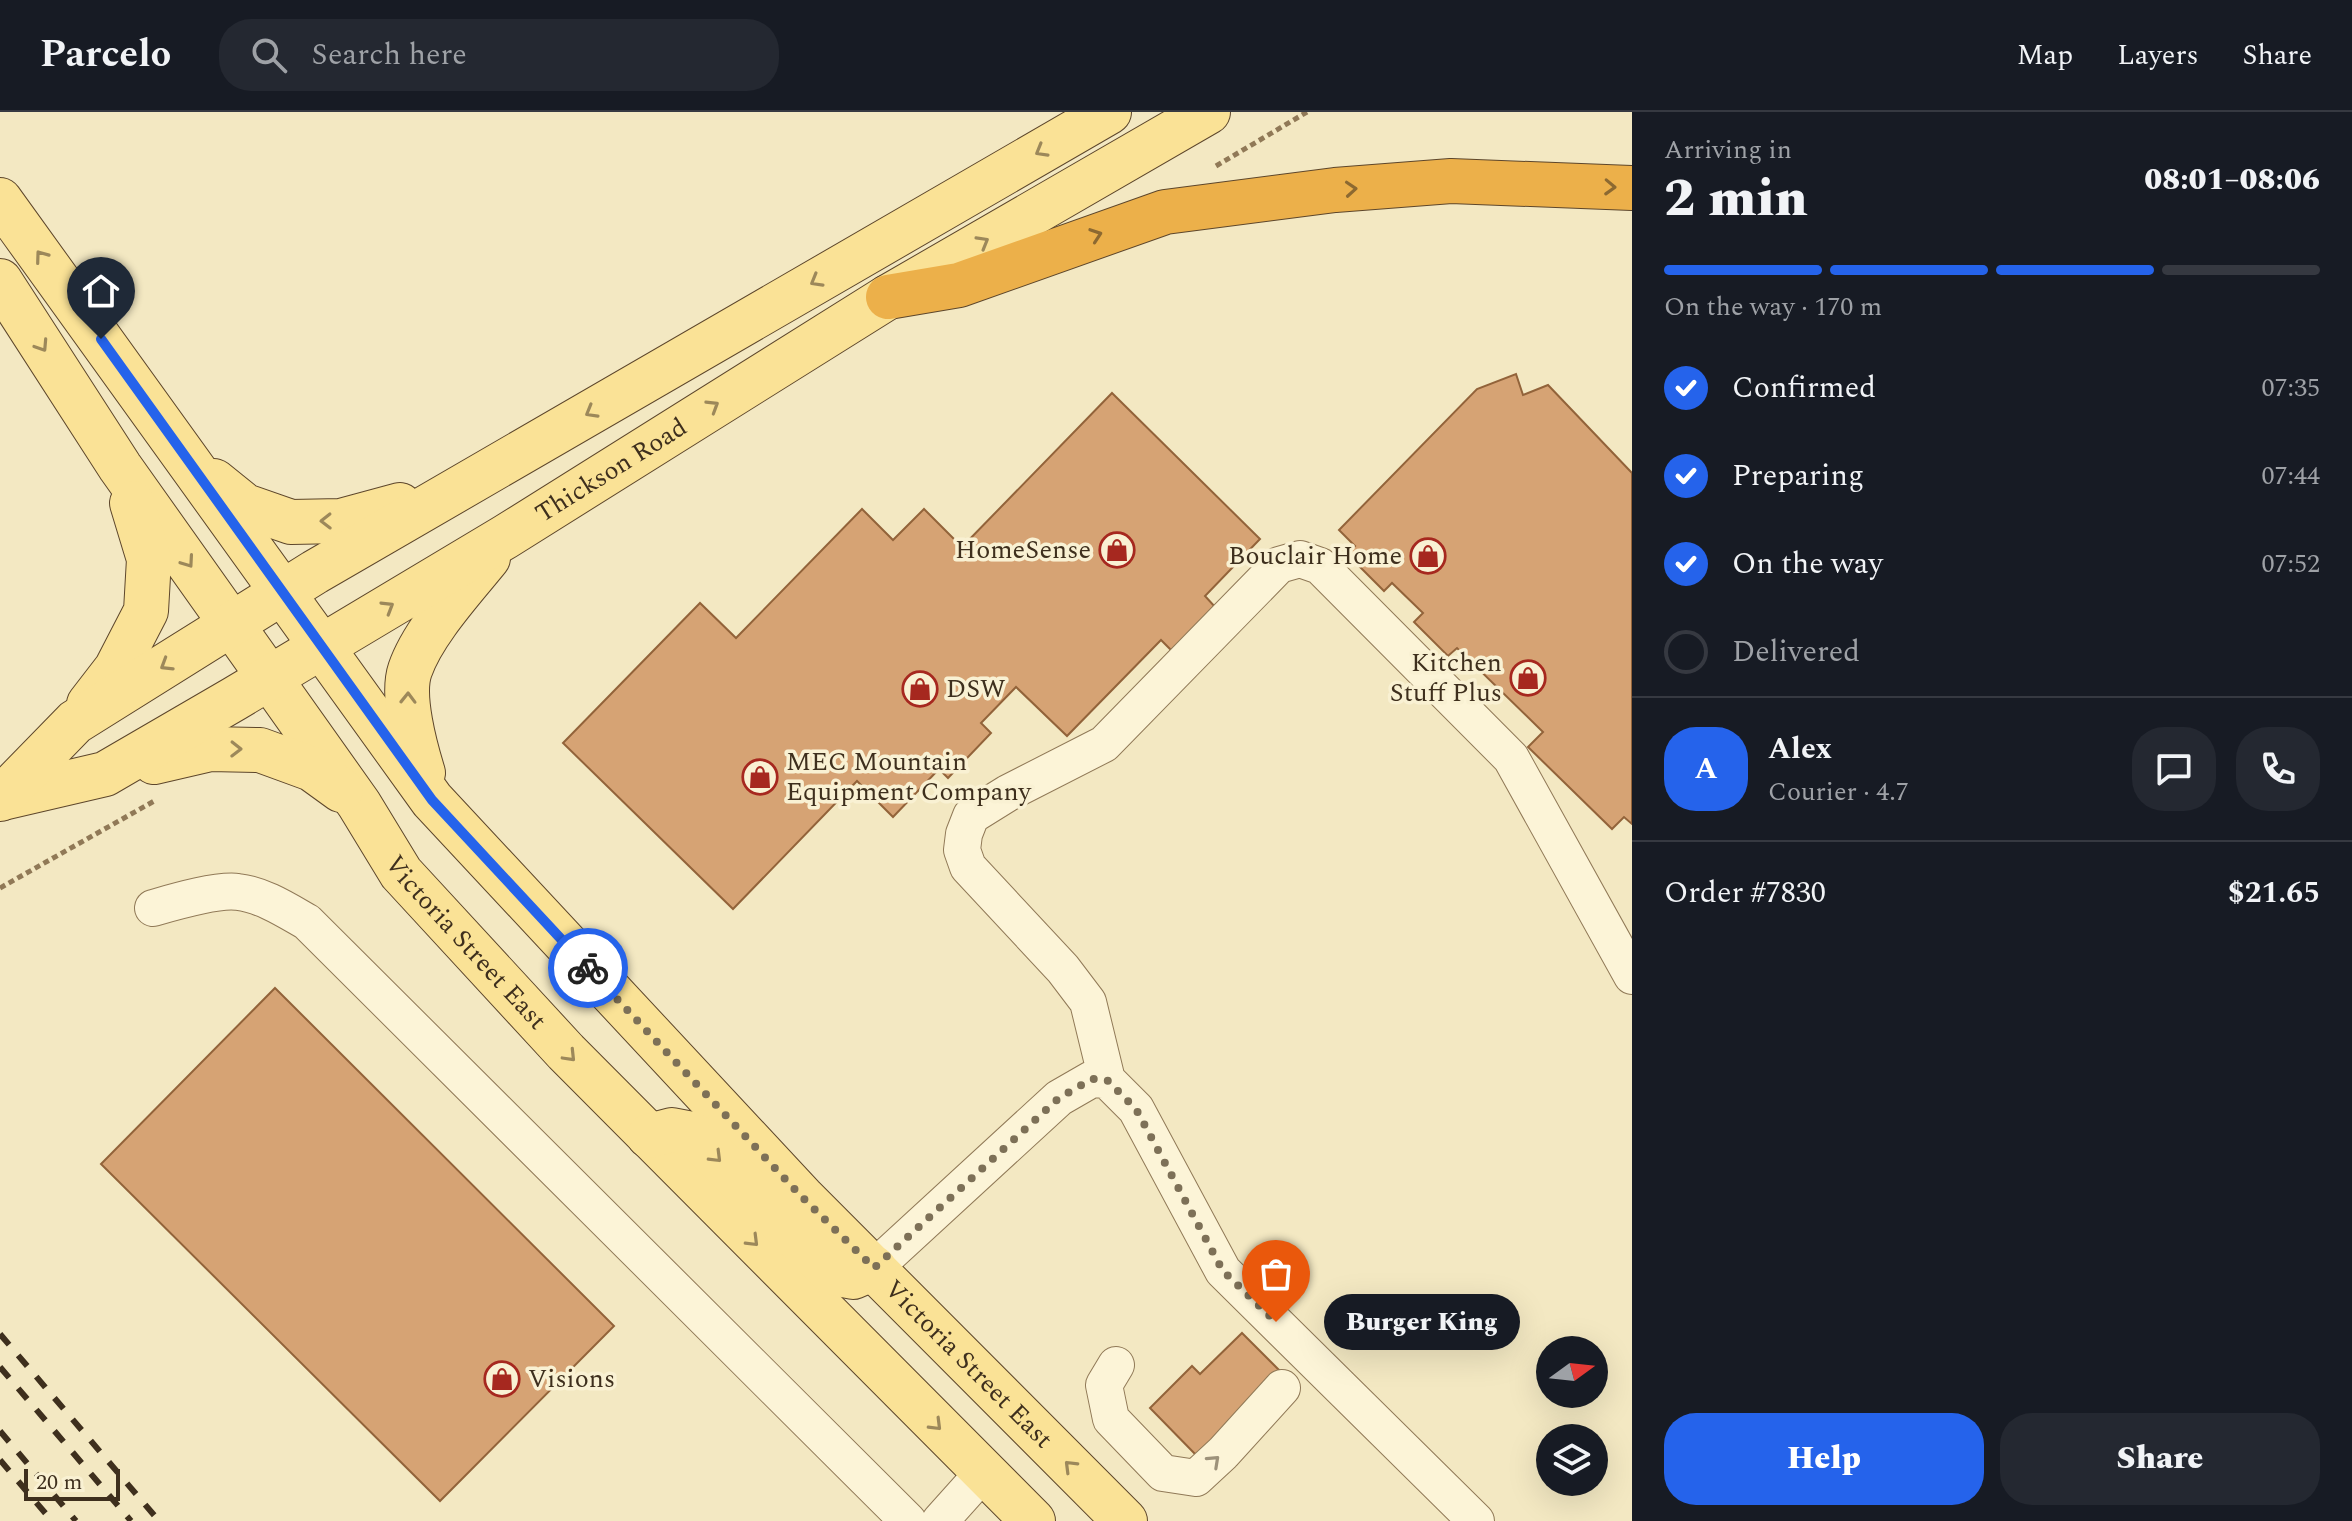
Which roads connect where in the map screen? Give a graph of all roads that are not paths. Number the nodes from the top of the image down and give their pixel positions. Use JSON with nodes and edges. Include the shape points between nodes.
{"nodes":[{"id":1,"x":1109,"y":112,"type":"edge"},
{"id":2,"x":1208,"y":112,"type":"edge"},
{"id":3,"x":1632,"y":188,"type":"edge"},
{"id":4,"x":0,"y":200,"type":"edge"},
{"id":5,"x":0,"y":281,"type":"edge"},
{"id":6,"x":888,"y":297,"type":"junction"},
{"id":7,"x":188,"y":460,"type":"junction"},
{"id":8,"x":120,"y":467,"type":"junction"},
{"id":9,"x":456,"y":490,"type":"junction"},
{"id":10,"x":505,"y":537,"type":"junction"},
{"id":11,"x":283,"y":592,"type":"junction"},
{"id":12,"x":232,"y":624,"type":"junction"},
{"id":13,"x":321,"y":647,"type":"junction"},
{"id":14,"x":270,"y":678,"type":"junction"},
{"id":15,"x":75,"y":722,"type":"junction"},
{"id":16,"x":105,"y":774,"type":"junction"},
{"id":17,"x":1,"y":799,"type":"edge"},
{"id":18,"x":432,"y":800,"type":"junction"},
{"id":19,"x":359,"y":804,"type":"junction"},
{"id":20,"x":153,"y":908,"type":"dead end"},
{"id":21,"x":1632,"y":976,"type":"edge"},
{"id":22,"x":1107,"y":1080,"type":"junction"},
{"id":23,"x":649,"y":1136,"type":"junction"},
{"id":24,"x":874,"y":1268,"type":"junction"},
{"id":25,"x":1116,"y":1365,"type":"dead end"},
{"id":26,"x":1282,"y":1388,"type":"dead end"},
{"id":27,"x":983,"y":1473,"type":"junction"},
{"id":28,"x":908,"y":1521,"type":"edge"},
{"id":29,"x":940,"y":1521,"type":"edge"},
{"id":30,"x":1033,"y":1521,"type":"edge"},
{"id":31,"x":1125,"y":1521,"type":"edge"},
{"id":32,"x":1476,"y":1521,"type":"edge"}],
"edges":[{"from":1,"to":9,"type":"main road","name":"Thickson Road","one_way":true},
{"from":6,"to":2,"type":"main road","name":"Thickson Road","one_way":true},
{"from":6,"to":3,"type":"highway","one_way":true,"via":[[959,285],[1165,212],[1451,181]]},
{"from":7,"to":4,"type":"main road","name":"Victoria Street East","one_way":true},
{"from":5,"to":8,"type":"main road","name":"Victoria Street East","one_way":true},
{"from":10,"to":6,"type":"main road","name":"Thickson Road","one_way":true},
{"from":9,"to":7,"type":"main road","one_way":true,"via":[[341,521],[291,522],[245,506]]},
{"from":7,"to":11,"type":"main road","name":"Victoria Street East"},
{"from":8,"to":12,"type":"main road","name":"Victoria Street East","one_way":true},
{"from":8,"to":15,"type":"main road","via":[[149,559],[146,611],[116,669]]},
{"from":9,"to":11,"type":"main road","name":"Thickson Road"},
{"from":13,"to":10,"type":"main road","name":"Thickson Road","one_way":true},
{"from":18,"to":10,"type":"main road","one_way":true,"via":[[407,710],[409,671],[430,631]]},
{"from":11,"to":12,"type":"main road","name":"Thickson Road"},
{"from":11,"to":13,"type":"main road","name":"Victoria Street East"},
{"from":12,"to":14,"type":"main road","name":"Victoria Street East"},
{"from":12,"to":15,"type":"main road","name":"Thickson Road","one_way":true},
{"from":13,"to":14,"type":"main road","name":"Thickson Road"},
{"from":13,"to":18,"type":"main road","name":"Victoria Street East"},
{"from":14,"to":16,"type":"main road","name":"Thickson Road"},
{"from":14,"to":19,"type":"main road","name":"Victoria Street East"},
{"from":15,"to":17,"type":"main road","name":"Thickson Road"},
{"from":16,"to":17,"type":"main road","name":"Thickson Road"},
{"from":16,"to":19,"type":"main road","one_way":true,"via":[[210,749],[260,750],[312,769]]},
{"from":18,"to":24,"type":"main road","name":"Victoria Street East"},
{"from":19,"to":23,"type":"main road","name":"Victoria Street East","one_way":true,"via":[[401,873]]},
{"from":20,"to":28,"type":"lane","via":[[238,892],[274,903],[307,922]]},
{"from":21,"to":22,"type":"lane","via":[[1511,758],[1320,566],[1300,559],[1279,565],[1104,744],[971,816],[964,834],[968,867],[1088,1002]]},
{"from":22,"to":24,"type":"lane","via":[[1092,1079],[1059,1098]]},
{"from":22,"to":32,"type":"lane","via":[[1136,1109],[1223,1271]]},
{"from":23,"to":24,"type":"main road","one_way":true,"via":[[672,1130],[693,1134],[832,1273],[853,1277]]},
{"from":23,"to":27,"type":"main road","name":"Victoria Street East","one_way":true},
{"from":31,"to":24,"type":"main road","name":"Victoria Street East","one_way":true},
{"from":25,"to":26,"type":"lane","one_way":true,"via":[[1104,1385],[1111,1419],[1163,1473],[1196,1478]]},
{"from":27,"to":29,"type":"lane"},
{"from":27,"to":30,"type":"main road","name":"Victoria Street East"}]}
